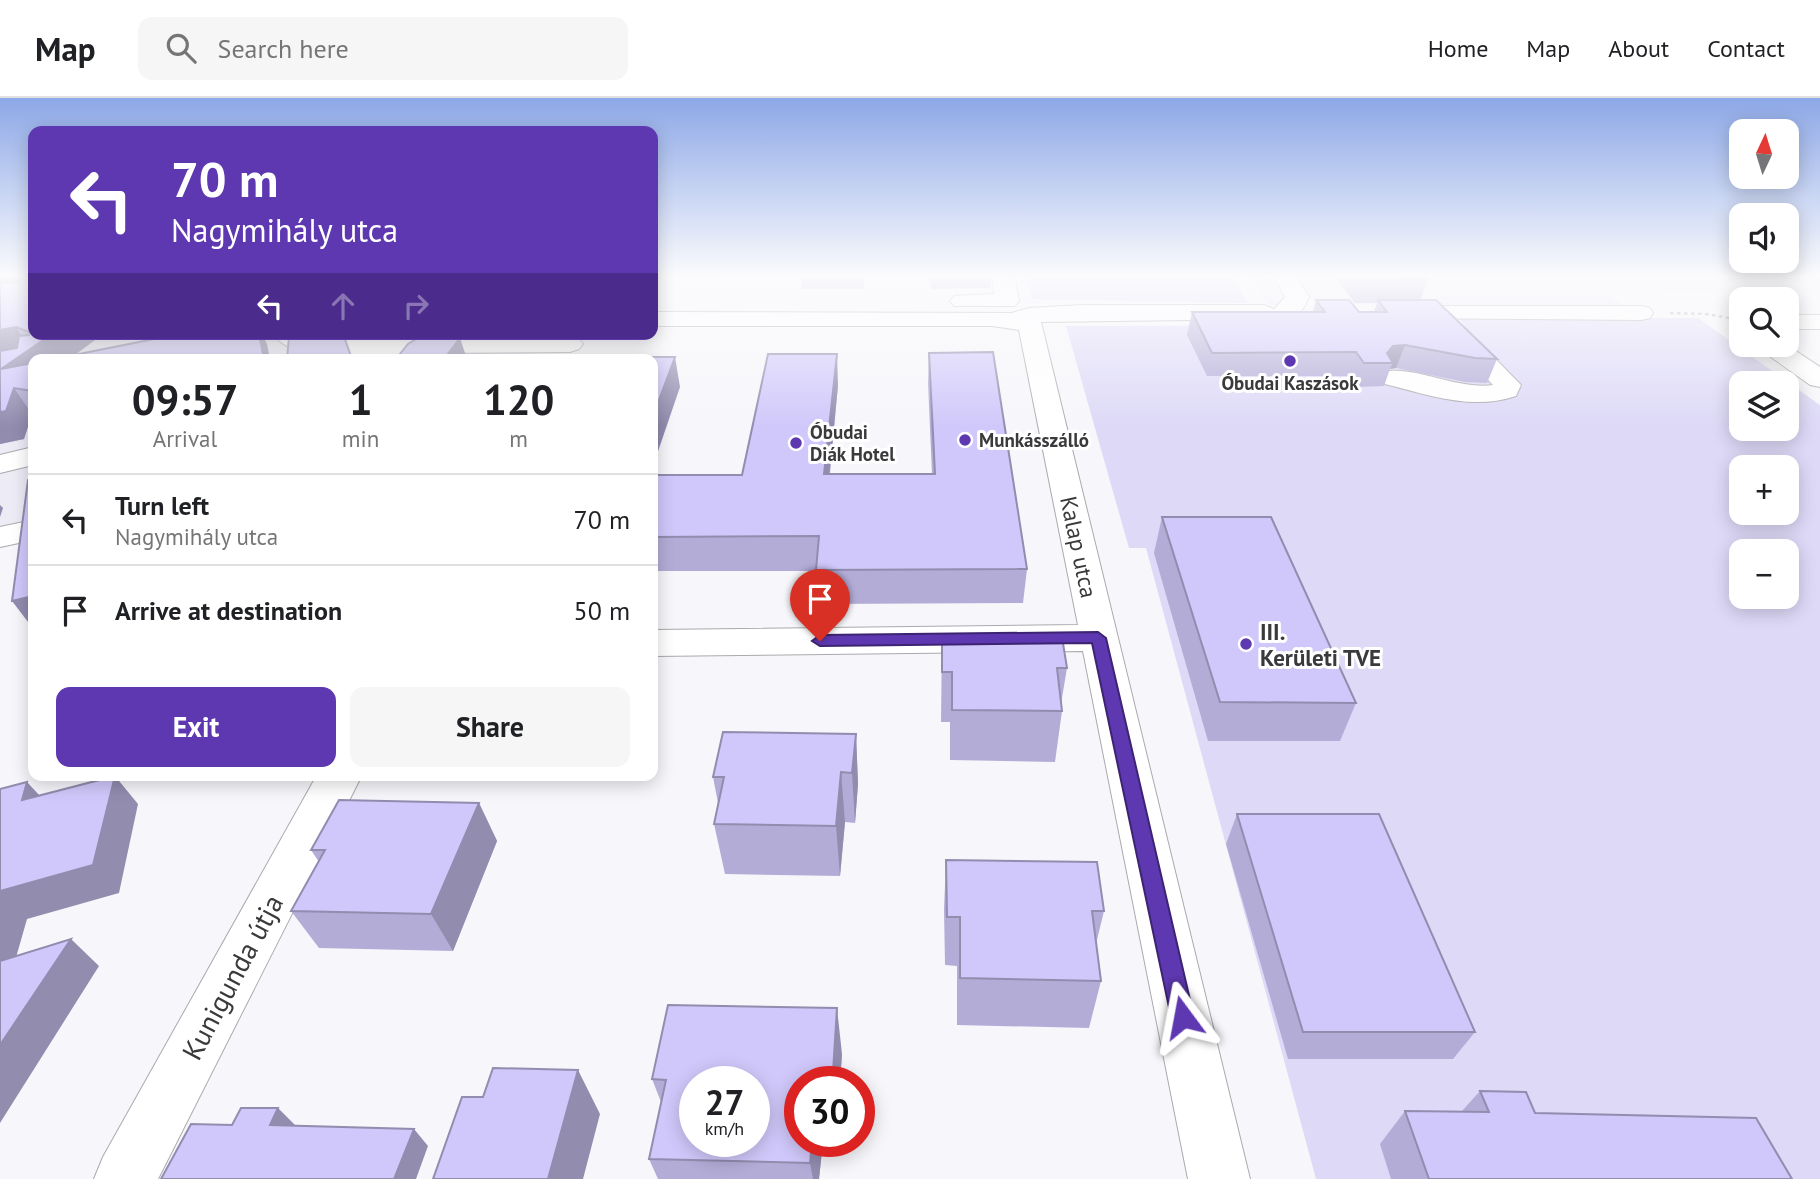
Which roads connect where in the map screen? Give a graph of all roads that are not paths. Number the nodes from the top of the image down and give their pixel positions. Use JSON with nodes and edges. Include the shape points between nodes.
{"nodes":[{"id":1,"x":1023,"y":325,"type":"edge"},
{"id":2,"x":1448,"y":325,"type":"edge"},
{"id":3,"x":291,"y":340,"type":"edge"},
{"id":4,"x":569,"y":346,"type":"edge"},
{"id":5,"x":408,"y":352,"type":"edge"},
{"id":6,"x":1788,"y":357,"type":"edge"},
{"id":7,"x":1395,"y":378,"type":"dead end"},
{"id":8,"x":1820,"y":379,"type":"edge"},
{"id":9,"x":28,"y":457,"type":"edge"},
{"id":10,"x":0,"y":464,"type":"edge"},
{"id":11,"x":28,"y":531,"type":"edge"},
{"id":12,"x":0,"y":537,"type":"edge"},
{"id":13,"x":1098,"y":638,"type":"junction"},
{"id":14,"x":658,"y":643,"type":"edge"},
{"id":15,"x":337,"y":781,"type":"edge"},
{"id":16,"x":125,"y":1179,"type":"edge"},
{"id":17,"x":1219,"y":1179,"type":"edge"}],
"edges":[{"from":1,"to":13,"type":"street","name":"Kalap utca"},
{"from":2,"to":7,"type":"street","via":[[1503,380],[1506,390],[1493,395],[1466,393]]},
{"from":3,"to":5,"type":"street"},
{"from":4,"to":5,"type":"street"},
{"from":6,"to":8,"type":"street"},
{"from":9,"to":10,"type":"street"},
{"from":11,"to":12,"type":"street"},
{"from":13,"to":14,"type":"street"},
{"from":13,"to":17,"type":"street","name":"Kalap utca"},
{"from":15,"to":16,"type":"street","name":"Kunigunda útja"}]}
